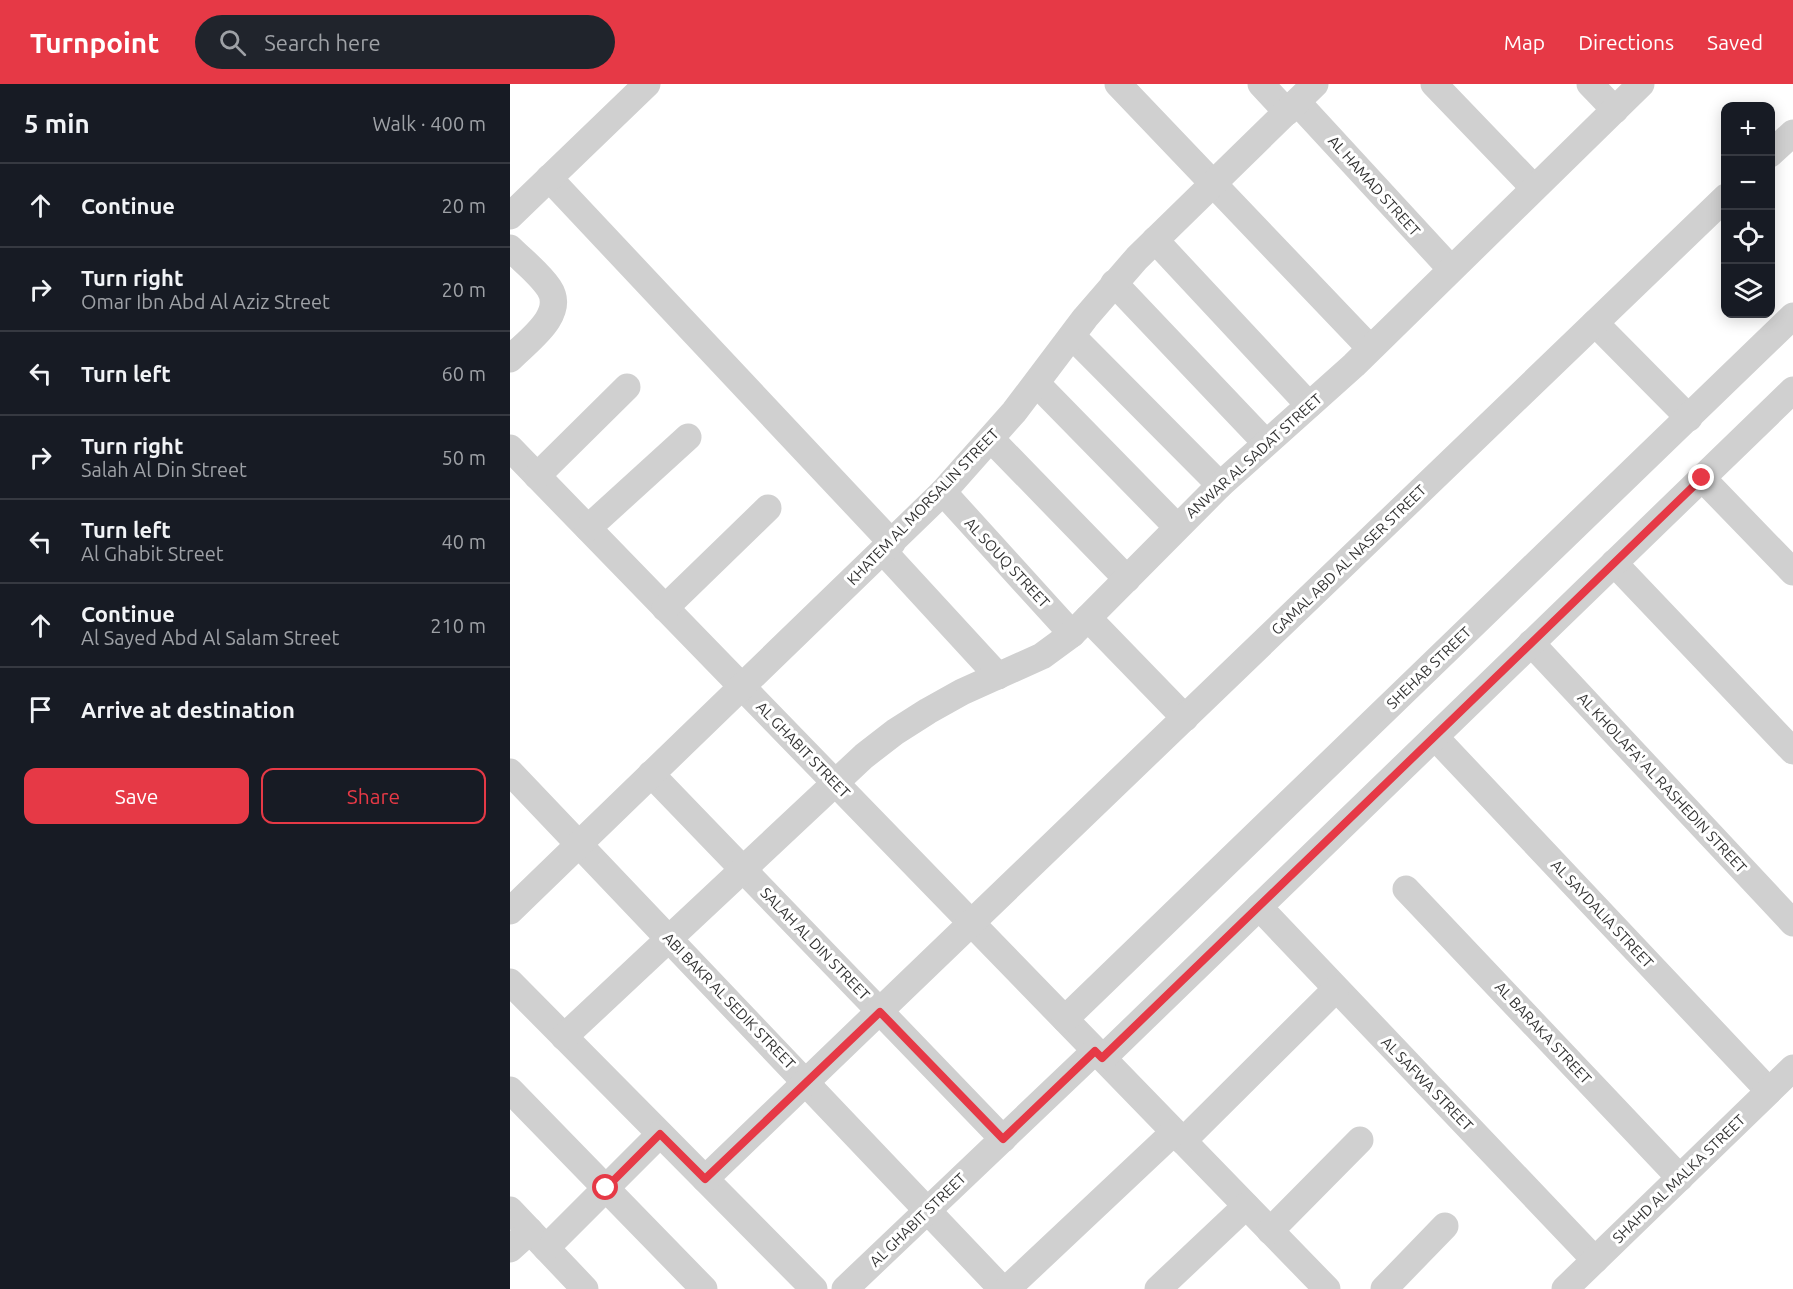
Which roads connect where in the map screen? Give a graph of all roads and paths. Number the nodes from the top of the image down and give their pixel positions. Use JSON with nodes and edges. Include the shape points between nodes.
{"nodes":[{"id":1,"x":647,"y":84,"type":"edge"},
{"id":2,"x":1118,"y":84,"type":"edge"},
{"id":3,"x":1261,"y":84,"type":"edge"},
{"id":4,"x":1434,"y":84,"type":"edge"},
{"id":5,"x":1590,"y":84,"type":"edge"},
{"id":6,"x":1641,"y":84,"type":"edge"},
{"id":7,"x":1300,"y":99,"type":"edge"},
{"id":8,"x":1615,"y":110,"type":"junction"},
{"id":9,"x":549,"y":178,"type":"junction"},
{"id":10,"x":1213,"y":183,"type":"junction"},
{"id":11,"x":1534,"y":188,"type":"junction"},
{"id":12,"x":1721,"y":201,"type":"edge"},
{"id":13,"x":510,"y":216,"type":"edge"},
{"id":14,"x":1155,"y":240,"type":"junction"},
{"id":15,"x":510,"y":248,"type":"edge"},
{"id":16,"x":1451,"y":269,"type":"junction"},
{"id":17,"x":1114,"y":283,"type":"junction"},
{"id":18,"x":1793,"y":316,"type":"edge"},
{"id":19,"x":1595,"y":323,"type":"junction"},
{"id":20,"x":1072,"y":336,"type":"junction"},
{"id":21,"x":1370,"y":348,"type":"junction"},
{"id":22,"x":510,"y":359,"type":"edge"},
{"id":23,"x":1037,"y":384,"type":"junction"},
{"id":24,"x":627,"y":387,"type":"dead end"},
{"id":25,"x":1793,"y":390,"type":"edge"},
{"id":26,"x":1309,"y":405,"type":"junction"},
{"id":27,"x":1689,"y":418,"type":"junction"},
{"id":28,"x":688,"y":437,"type":"dead end"},
{"id":29,"x":991,"y":439,"type":"junction"},
{"id":30,"x":1266,"y":443,"type":"junction"},
{"id":31,"x":510,"y":448,"type":"edge"},
{"id":32,"x":537,"y":476,"type":"junction"},
{"id":33,"x":1702,"y":478,"type":"junction"},
{"id":34,"x":1220,"y":485,"type":"junction"},
{"id":35,"x":943,"y":492,"type":"junction"},
{"id":36,"x":768,"y":508,"type":"dead end"},
{"id":37,"x":1177,"y":527,"type":"junction"},
{"id":38,"x":588,"y":528,"type":"junction"},
{"id":39,"x":887,"y":547,"type":"junction"},
{"id":40,"x":1614,"y":563,"type":"junction"},
{"id":41,"x":1793,"y":572,"type":"edge"},
{"id":42,"x":1127,"y":579,"type":"junction"},
{"id":43,"x":665,"y":608,"type":"junction"},
{"id":44,"x":1080,"y":626,"type":"junction"},
{"id":45,"x":1531,"y":643,"type":"junction"},
{"id":46,"x":998,"y":675,"type":"junction"},
{"id":47,"x":742,"y":687,"type":"junction"},
{"id":48,"x":1185,"y":718,"type":"junction"},
{"id":49,"x":1435,"y":737,"type":"junction"},
{"id":50,"x":1793,"y":751,"type":"edge"},
{"id":51,"x":510,"y":772,"type":"edge"},
{"id":52,"x":651,"y":774,"type":"junction"},
{"id":53,"x":834,"y":782,"type":"junction"},
{"id":54,"x":579,"y":844,"type":"junction"},
{"id":55,"x":742,"y":869,"type":"junction"},
{"id":56,"x":1406,"y":889,"type":"dead end"},
{"id":57,"x":1258,"y":907,"type":"junction"},
{"id":58,"x":510,"y":911,"type":"edge"},
{"id":59,"x":972,"y":923,"type":"junction"},
{"id":60,"x":1793,"y":923,"type":"edge"},
{"id":61,"x":669,"y":938,"type":"junction"},
{"id":62,"x":510,"y":982,"type":"edge"},
{"id":63,"x":1336,"y":989,"type":"junction"},
{"id":64,"x":880,"y":1012,"type":"junction"},
{"id":65,"x":1065,"y":1019,"type":"junction"},
{"id":66,"x":564,"y":1037,"type":"junction"},
{"id":67,"x":1099,"y":1055,"type":"junction"},
{"id":68,"x":1793,"y":1068,"type":"edge"},
{"id":69,"x":806,"y":1083,"type":"junction"},
{"id":70,"x":510,"y":1090,"type":"edge"},
{"id":71,"x":1769,"y":1091,"type":"junction"},
{"id":72,"x":660,"y":1134,"type":"junction"},
{"id":73,"x":1178,"y":1137,"type":"junction"},
{"id":74,"x":1003,"y":1139,"type":"junction"},
{"id":75,"x":1360,"y":1140,"type":"dead end"},
{"id":76,"x":1680,"y":1178,"type":"junction"},
{"id":77,"x":705,"y":1179,"type":"junction"},
{"id":78,"x":606,"y":1188,"type":"junction"},
{"id":79,"x":1246,"y":1206,"type":"junction"},
{"id":80,"x":510,"y":1210,"type":"edge"},
{"id":81,"x":927,"y":1211,"type":"junction"},
{"id":82,"x":1445,"y":1226,"type":"dead end"},
{"id":83,"x":1270,"y":1231,"type":"junction"},
{"id":84,"x":538,"y":1239,"type":"junction"},
{"id":85,"x":510,"y":1249,"type":"edge"},
{"id":86,"x":1595,"y":1260,"type":"junction"},
{"id":87,"x":862,"y":1284,"type":"edge"},
{"id":88,"x":585,"y":1289,"type":"edge"},
{"id":89,"x":704,"y":1289,"type":"edge"},
{"id":90,"x":814,"y":1289,"type":"edge"},
{"id":91,"x":1002,"y":1289,"type":"edge"},
{"id":92,"x":1007,"y":1289,"type":"edge"},
{"id":93,"x":1158,"y":1289,"type":"edge"},
{"id":94,"x":1327,"y":1289,"type":"edge"},
{"id":95,"x":1384,"y":1289,"type":"edge"},
{"id":96,"x":1565,"y":1289,"type":"edge"}],
"edges":[{"from":1,"to":9,"type":"street"},
{"from":2,"to":10,"type":"street"},
{"from":3,"to":7,"type":"street","name":"AL HAMAD STREET"},
{"from":4,"to":11,"type":"street"},
{"from":5,"to":8,"type":"street"},
{"from":6,"to":8,"type":"street","name":"ANWAR AL SADAT STREET"},
{"from":7,"to":10,"type":"street","name":"KHATEM AL MORSALIN STREET"},
{"from":7,"to":16,"type":"street","name":"AL HAMAD STREET"},
{"from":8,"to":11,"type":"street","name":"ANWAR AL SADAT STREET"},
{"from":9,"to":13,"type":"street"},
{"from":9,"to":39,"type":"street"},
{"from":10,"to":14,"type":"street","name":"KHATEM AL MORSALIN STREET"},
{"from":10,"to":21,"type":"street"},
{"from":11,"to":16,"type":"street","name":"ANWAR AL SADAT STREET"},
{"from":12,"to":19,"type":"street","name":"GAMAL ABD AL NASER STREET"},
{"from":14,"to":17,"type":"street","name":"KHATEM AL MORSALIN STREET"},
{"from":14,"to":26,"type":"street"},
{"from":15,"to":22,"type":"street","via":[[548,286],[554,300],[546,322]]},
{"from":16,"to":21,"type":"street","name":"ANWAR AL SADAT STREET"},
{"from":17,"to":20,"type":"street","name":"KHATEM AL MORSALIN STREET"},
{"from":17,"to":30,"type":"street"},
{"from":18,"to":27,"type":"street","name":"SHEHAB STREET"},
{"from":19,"to":27,"type":"street"},
{"from":19,"to":48,"type":"street","name":"GAMAL ABD AL NASER STREET"},
{"from":20,"to":23,"type":"street","name":"KHATEM AL MORSALIN STREET"},
{"from":20,"to":34,"type":"street"},
{"from":21,"to":26,"type":"street","name":"ANWAR AL SADAT STREET"},
{"from":23,"to":29,"type":"street","name":"KHATEM AL MORSALIN STREET"},
{"from":23,"to":37,"type":"street"},
{"from":24,"to":32,"type":"street"},
{"from":25,"to":33,"type":"street"},
{"from":26,"to":30,"type":"street","name":"ANWAR AL SADAT STREET"},
{"from":27,"to":65,"type":"street","name":"SHEHAB STREET"},
{"from":28,"to":38,"type":"street"},
{"from":29,"to":35,"type":"street","name":"KHATEM AL MORSALIN STREET"},
{"from":29,"to":42,"type":"street"},
{"from":30,"to":34,"type":"street","name":"ANWAR AL SADAT STREET"},
{"from":31,"to":32,"type":"street","name":"AL GHABIT STREET"},
{"from":32,"to":38,"type":"street","name":"AL GHABIT STREET"},
{"from":33,"to":40,"type":"street"},
{"from":33,"to":41,"type":"street"},
{"from":34,"to":37,"type":"street","name":"ANWAR AL SADAT STREET"},
{"from":35,"to":39,"type":"street","name":"KHATEM AL MORSALIN STREET"},
{"from":35,"to":44,"type":"street","name":"AL SOUQ STREET"},
{"from":36,"to":43,"type":"street"},
{"from":37,"to":42,"type":"street","name":"ANWAR AL SADAT STREET"},
{"from":38,"to":43,"type":"street","name":"AL GHABIT STREET"},
{"from":39,"to":46,"type":"street"},
{"from":39,"to":47,"type":"street","name":"KHATEM AL MORSALIN STREET"},
{"from":40,"to":45,"type":"street"},
{"from":40,"to":50,"type":"street"},
{"from":42,"to":44,"type":"street","name":"ANWAR AL SADAT STREET"},
{"from":43,"to":47,"type":"street","name":"AL GHABIT STREET"},
{"from":44,"to":46,"type":"street","name":"ANWAR AL SADAT STREET","via":[[1042,656]]},
{"from":44,"to":48,"type":"street","name":"AL SOUQ STREET"},
{"from":45,"to":49,"type":"street"},
{"from":45,"to":60,"type":"street","name":"AL KHOLAFA' AL RASHEDIN STREET"},
{"from":46,"to":53,"type":"street","name":"ANWAR AL SADAT STREET","via":[[903,727]]},
{"from":47,"to":52,"type":"street","name":"KHATEM AL MORSALIN STREET"},
{"from":47,"to":53,"type":"street","name":"AL GHABIT STREET"},
{"from":48,"to":59,"type":"street","name":"GAMAL ABD AL NASER STREET"},
{"from":49,"to":57,"type":"street"},
{"from":49,"to":71,"type":"street","name":"AL SAYDALIA STREET"},
{"from":51,"to":54,"type":"street","name":"ABI BAKR AL SEDIK STREET"},
{"from":52,"to":54,"type":"street","name":"KHATEM AL MORSALIN STREET"},
{"from":52,"to":55,"type":"street","name":"SALAH AL DIN STREET"},
{"from":53,"to":55,"type":"street","name":"ANWAR AL SADAT STREET"},
{"from":53,"to":59,"type":"street","name":"AL GHABIT STREET"},
{"from":54,"to":58,"type":"street","name":"KHATEM AL MORSALIN STREET"},
{"from":54,"to":61,"type":"street","name":"ABI BAKR AL SEDIK STREET"},
{"from":55,"to":61,"type":"street","name":"ANWAR AL SADAT STREET"},
{"from":55,"to":64,"type":"street","name":"SALAH AL DIN STREET"},
{"from":56,"to":76,"type":"street","name":"AL BARAKA STREET"},
{"from":57,"to":63,"type":"street","name":"AL SAFWA STREET"},
{"from":57,"to":67,"type":"street"},
{"from":59,"to":64,"type":"street","name":"GAMAL ABD AL NASER STREET"},
{"from":59,"to":65,"type":"street","name":"AL GHABIT STREET"},
{"from":61,"to":66,"type":"street","name":"ANWAR AL SADAT STREET"},
{"from":61,"to":69,"type":"street","name":"ABI BAKR AL SEDIK STREET"},
{"from":62,"to":66,"type":"street"},
{"from":63,"to":73,"type":"street"},
{"from":63,"to":86,"type":"street","name":"AL SAFWA STREET"},
{"from":64,"to":69,"type":"street","name":"GAMAL ABD AL NASER STREET"},
{"from":64,"to":74,"type":"street","name":"SALAH AL DIN STREET"},
{"from":65,"to":67,"type":"street","name":"AL GHABIT STREET"},
{"from":66,"to":72,"type":"street"},
{"from":67,"to":73,"type":"street","name":"AL GHABIT STREET"},
{"from":67,"to":74,"type":"street","name":"AL GHABIT STREET"},
{"from":68,"to":71,"type":"street","name":"SHAHD AL MALKA STREET"},
{"from":69,"to":77,"type":"street","name":"GAMAL ABD AL NASER STREET"},
{"from":69,"to":81,"type":"street","name":"ABI BAKR AL SEDIK STREET"},
{"from":70,"to":78,"type":"street"},
{"from":71,"to":76,"type":"street","name":"SHAHD AL MALKA STREET"},
{"from":72,"to":77,"type":"street"},
{"from":72,"to":78,"type":"street"},
{"from":73,"to":79,"type":"street","name":"AL GHABIT STREET"},
{"from":73,"to":92,"type":"street"},
{"from":74,"to":81,"type":"street","name":"AL GHABIT STREET"},
{"from":75,"to":83,"type":"street"},
{"from":76,"to":86,"type":"street","name":"SHAHD AL MALKA STREET"},
{"from":77,"to":90,"type":"street"},
{"from":78,"to":84,"type":"street"},
{"from":78,"to":89,"type":"street"},
{"from":79,"to":83,"type":"street","name":"AL GHABIT STREET"},
{"from":79,"to":93,"type":"street"},
{"from":80,"to":84,"type":"street"},
{"from":81,"to":87,"type":"street","name":"AL GHABIT STREET"},
{"from":81,"to":91,"type":"street","name":"ABI BAKR AL SEDIK STREET"},
{"from":82,"to":95,"type":"street"},
{"from":83,"to":94,"type":"street","name":"AL GHABIT STREET"},
{"from":84,"to":85,"type":"street"},
{"from":84,"to":88,"type":"street"},
{"from":86,"to":96,"type":"street","name":"SHAHD AL MALKA STREET"}]}
